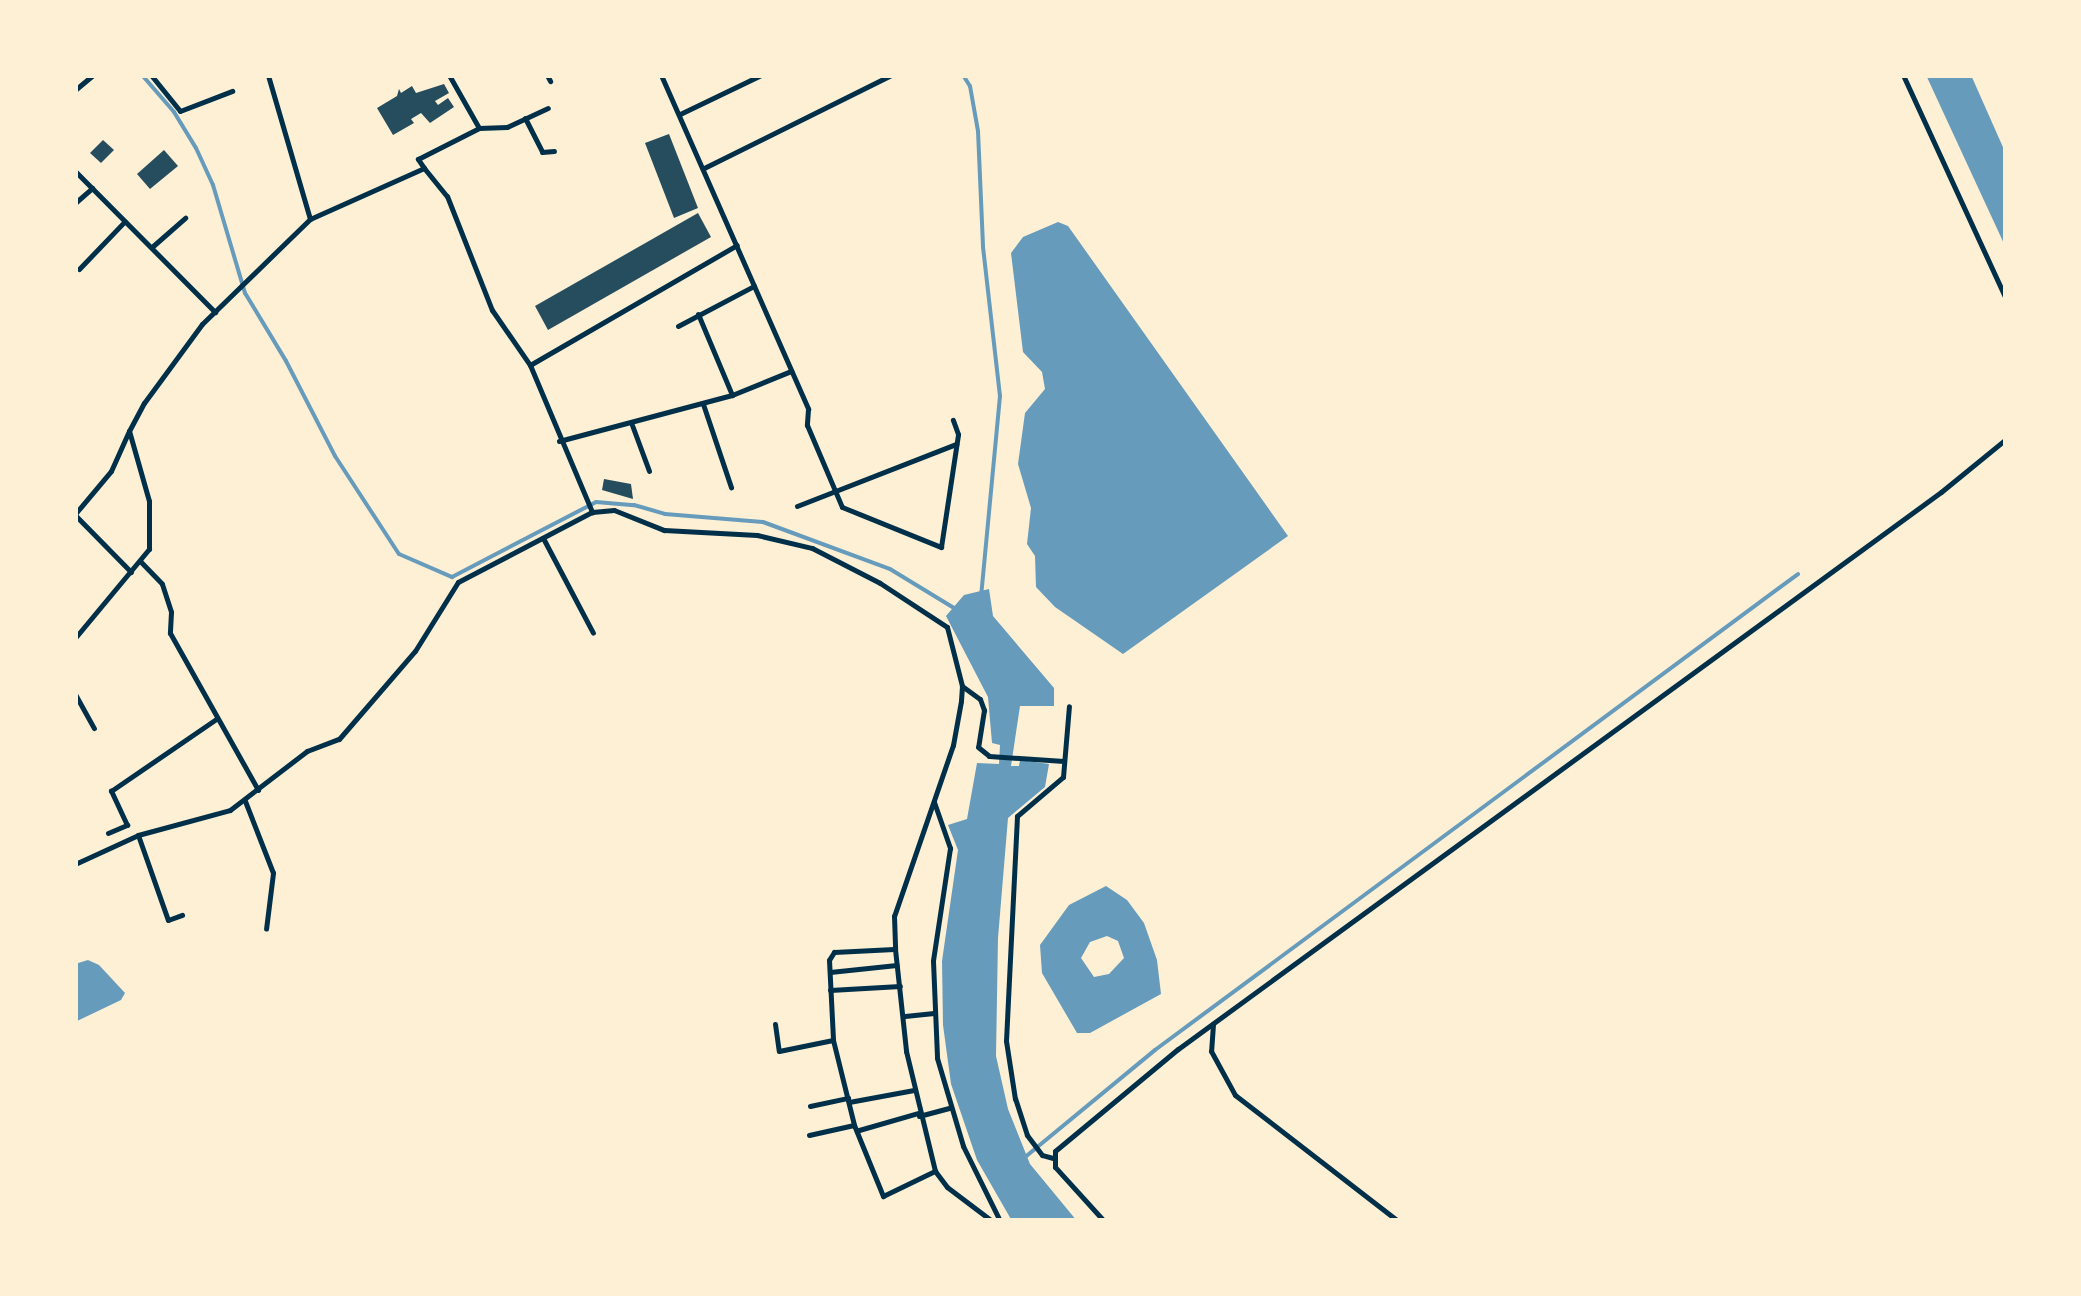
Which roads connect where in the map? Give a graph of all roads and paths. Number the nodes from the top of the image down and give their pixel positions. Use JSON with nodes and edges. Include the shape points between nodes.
{"nodes":[{"id":1,"x":92,"y":75,"type":"edge"},
{"id":2,"x":151,"y":75,"type":"edge"},
{"id":3,"x":268,"y":75,"type":"edge"},
{"id":4,"x":449,"y":75,"type":"edge"},
{"id":5,"x":661,"y":75,"type":"edge"},
{"id":6,"x":761,"y":75,"type":"edge"},
{"id":7,"x":891,"y":75,"type":"edge"},
{"id":8,"x":1903,"y":75,"type":"edge"},
{"id":9,"x":75,"y":90,"type":"edge"},
{"id":10,"x":232,"y":91,"type":"dead end"},
{"id":11,"x":548,"y":108,"type":"dead end"},
{"id":12,"x":680,"y":114,"type":"junction"},
{"id":13,"x":525,"y":118,"type":"junction"},
{"id":14,"x":479,"y":128,"type":"junction"},
{"id":15,"x":554,"y":151,"type":"dead end"},
{"id":16,"x":424,"y":168,"type":"junction"},
{"id":17,"x":704,"y":168,"type":"junction"},
{"id":18,"x":75,"y":171,"type":"edge"},
{"id":19,"x":92,"y":188,"type":"junction"},
{"id":20,"x":75,"y":203,"type":"edge"},
{"id":21,"x":185,"y":218,"type":"dead end"},
{"id":22,"x":310,"y":219,"type":"junction"},
{"id":23,"x":125,"y":221,"type":"junction"},
{"id":24,"x":737,"y":244,"type":"junction"},
{"id":25,"x":153,"y":246,"type":"junction"},
{"id":26,"x":79,"y":269,"type":"dead end"},
{"id":27,"x":754,"y":286,"type":"junction"},
{"id":28,"x":2006,"y":300,"type":"edge"},
{"id":29,"x":215,"y":312,"type":"junction"},
{"id":30,"x":698,"y":314,"type":"junction"},
{"id":31,"x":678,"y":326,"type":"dead end"},
{"id":32,"x":530,"y":365,"type":"junction"},
{"id":33,"x":792,"y":370,"type":"junction"},
{"id":34,"x":732,"y":395,"type":"junction"},
{"id":35,"x":703,"y":404,"type":"junction"},
{"id":36,"x":954,"y":420,"type":"dead end"},
{"id":37,"x":632,"y":424,"type":"junction"},
{"id":38,"x":129,"y":431,"type":"junction"},
{"id":39,"x":2006,"y":439,"type":"edge"},
{"id":40,"x":559,"y":440,"type":"junction"},
{"id":41,"x":956,"y":444,"type":"junction"},
{"id":42,"x":649,"y":472,"type":"dead end"},
{"id":43,"x":731,"y":487,"type":"dead end"},
{"id":44,"x":834,"y":488,"type":"junction"},
{"id":45,"x":797,"y":506,"type":"dead end"},
{"id":46,"x":592,"y":512,"type":"junction"},
{"id":47,"x":75,"y":515,"type":"edge"},
{"id":48,"x":543,"y":538,"type":"junction"},
{"id":49,"x":140,"y":562,"type":"junction"},
{"id":50,"x":130,"y":572,"type":"junction"},
{"id":51,"x":593,"y":633,"type":"dead end"},
{"id":52,"x":75,"y":638,"type":"edge"},
{"id":53,"x":962,"y":686,"type":"junction"},
{"id":54,"x":75,"y":694,"type":"edge"},
{"id":55,"x":1068,"y":706,"type":"dead end"},
{"id":56,"x":216,"y":719,"type":"junction"},
{"id":57,"x":94,"y":728,"type":"dead end"},
{"id":58,"x":1064,"y":761,"type":"junction"},
{"id":59,"x":258,"y":790,"type":"junction"},
{"id":60,"x":246,"y":800,"type":"junction"},
{"id":61,"x":934,"y":802,"type":"junction"},
{"id":62,"x":108,"y":833,"type":"dead end"},
{"id":63,"x":138,"y":835,"type":"junction"},
{"id":64,"x":75,"y":864,"type":"edge"},
{"id":65,"x":182,"y":915,"type":"dead end"},
{"id":66,"x":266,"y":930,"type":"dead end"},
{"id":67,"x":895,"y":949,"type":"junction"},
{"id":68,"x":896,"y":966,"type":"junction"},
{"id":69,"x":830,"y":972,"type":"junction"},
{"id":70,"x":900,"y":986,"type":"junction"},
{"id":71,"x":830,"y":990,"type":"junction"},
{"id":72,"x":934,"y":1013,"type":"junction"},
{"id":73,"x":905,"y":1016,"type":"junction"},
{"id":74,"x":774,"y":1024,"type":"dead end"},
{"id":75,"x":1213,"y":1024,"type":"junction"},
{"id":76,"x":833,"y":1040,"type":"junction"},
{"id":77,"x":914,"y":1090,"type":"junction"},
{"id":78,"x":848,"y":1100,"type":"junction"},
{"id":79,"x":810,"y":1106,"type":"dead end"},
{"id":80,"x":948,"y":1108,"type":"junction"},
{"id":81,"x":919,"y":1114,"type":"junction"},
{"id":82,"x":857,"y":1128,"type":"junction"},
{"id":83,"x":809,"y":1135,"type":"dead end"},
{"id":84,"x":1053,"y":1158,"type":"junction"},
{"id":85,"x":936,"y":1171,"type":"junction"},
{"id":86,"x":992,"y":1221,"type":"edge"},
{"id":87,"x":1000,"y":1221,"type":"edge"},
{"id":88,"x":1104,"y":1221,"type":"edge"},
{"id":89,"x":1398,"y":1221,"type":"edge"}],
"edges":[{"from":1,"to":9,"type":"street"},
{"from":2,"to":10,"type":"street","via":[[180,110]]},
{"from":3,"to":22,"type":"street"},
{"from":4,"to":14,"type":"street"},
{"from":5,"to":12,"type":"street"},
{"from":6,"to":12,"type":"street"},
{"from":7,"to":17,"type":"street"},
{"from":8,"to":28,"type":"street"},
{"from":11,"to":13,"type":"street"},
{"from":12,"to":17,"type":"street"},
{"from":13,"to":14,"type":"street","via":[[506,128]]},
{"from":13,"to":15,"type":"street","via":[[542,152]]},
{"from":14,"to":16,"type":"street","via":[[418,159]]},
{"from":16,"to":22,"type":"street"},
{"from":16,"to":32,"type":"street","via":[[448,196],[492,310]]},
{"from":17,"to":24,"type":"street"},
{"from":18,"to":19,"type":"street"},
{"from":19,"to":20,"type":"street"},
{"from":19,"to":23,"type":"street"},
{"from":21,"to":25,"type":"street"},
{"from":22,"to":29,"type":"street"},
{"from":23,"to":25,"type":"street"},
{"from":23,"to":26,"type":"street"},
{"from":24,"to":27,"type":"street"},
{"from":24,"to":32,"type":"street"},
{"from":25,"to":29,"type":"street"},
{"from":27,"to":30,"type":"street"},
{"from":27,"to":33,"type":"street"},
{"from":29,"to":38,"type":"street"},
{"from":30,"to":31,"type":"street"},
{"from":30,"to":34,"type":"street"},
{"from":32,"to":40,"type":"street"},
{"from":33,"to":34,"type":"street"},
{"from":33,"to":44,"type":"street"},
{"from":34,"to":35,"type":"street"},
{"from":35,"to":37,"type":"street"},
{"from":35,"to":43,"type":"street"},
{"from":36,"to":41,"type":"street"},
{"from":37,"to":40,"type":"street"},
{"from":37,"to":42,"type":"street"},
{"from":38,"to":47,"type":"street","via":[[111,471]]},
{"from":38,"to":49,"type":"street","via":[[152,521],[149,550]]},
{"from":39,"to":75,"type":"street"},
{"from":40,"to":46,"type":"street"},
{"from":41,"to":44,"type":"street"},
{"from":41,"to":44,"type":"street","via":[[941,547],[842,507]]},
{"from":44,"to":45,"type":"street"},
{"from":46,"to":48,"type":"street"},
{"from":46,"to":53,"type":"street","via":[[614,510],[664,530],[757,535],[812,548],[947,626]]},
{"from":47,"to":50,"type":"street"},
{"from":48,"to":51,"type":"street"},
{"from":48,"to":59,"type":"street","via":[[458,582],[415,652],[368,710],[339,739],[307,751]]},
{"from":49,"to":50,"type":"street"},
{"from":49,"to":56,"type":"street","via":[[162,584],[170,633]]},
{"from":50,"to":52,"type":"street"},
{"from":53,"to":58,"type":"street","via":[[980,699],[978,747],[989,756]]},
{"from":53,"to":61,"type":"street","via":[[953,745]]},
{"from":54,"to":57,"type":"street"},
{"from":55,"to":58,"type":"street"},
{"from":56,"to":59,"type":"street"},
{"from":56,"to":62,"type":"street","via":[[111,792],[128,825]]},
{"from":58,"to":84,"type":"street","via":[[1063,777],[1018,816],[1006,1041],[1027,1135],[1042,1155]]},
{"from":59,"to":60,"type":"street"},
{"from":60,"to":63,"type":"street","via":[[214,816]]},
{"from":60,"to":66,"type":"street","via":[[272,873]]},
{"from":61,"to":67,"type":"street","via":[[894,916]]},
{"from":61,"to":72,"type":"street","via":[[950,848],[933,961]]},
{"from":63,"to":64,"type":"street"},
{"from":63,"to":65,"type":"street","via":[[168,920]]},
{"from":67,"to":68,"type":"street"},
{"from":67,"to":69,"type":"street","via":[[834,952]]},
{"from":68,"to":69,"type":"street"},
{"from":68,"to":70,"type":"street"},
{"from":69,"to":71,"type":"street"},
{"from":70,"to":71,"type":"street"},
{"from":70,"to":73,"type":"street"},
{"from":71,"to":76,"type":"street"},
{"from":72,"to":73,"type":"street"},
{"from":72,"to":80,"type":"street"},
{"from":73,"to":77,"type":"street"},
{"from":74,"to":76,"type":"street","via":[[778,1050]]},
{"from":75,"to":84,"type":"street"},
{"from":75,"to":89,"type":"street","via":[[1211,1050],[1235,1095]]},
{"from":76,"to":78,"type":"street"},
{"from":77,"to":78,"type":"street"},
{"from":77,"to":81,"type":"street"},
{"from":78,"to":79,"type":"street"},
{"from":78,"to":82,"type":"street"},
{"from":80,"to":81,"type":"street"},
{"from":80,"to":87,"type":"street"},
{"from":81,"to":82,"type":"street"},
{"from":81,"to":85,"type":"street"},
{"from":82,"to":83,"type":"street"},
{"from":82,"to":85,"type":"street","via":[[882,1196]]},
{"from":84,"to":88,"type":"street"},
{"from":85,"to":86,"type":"street"}]}
